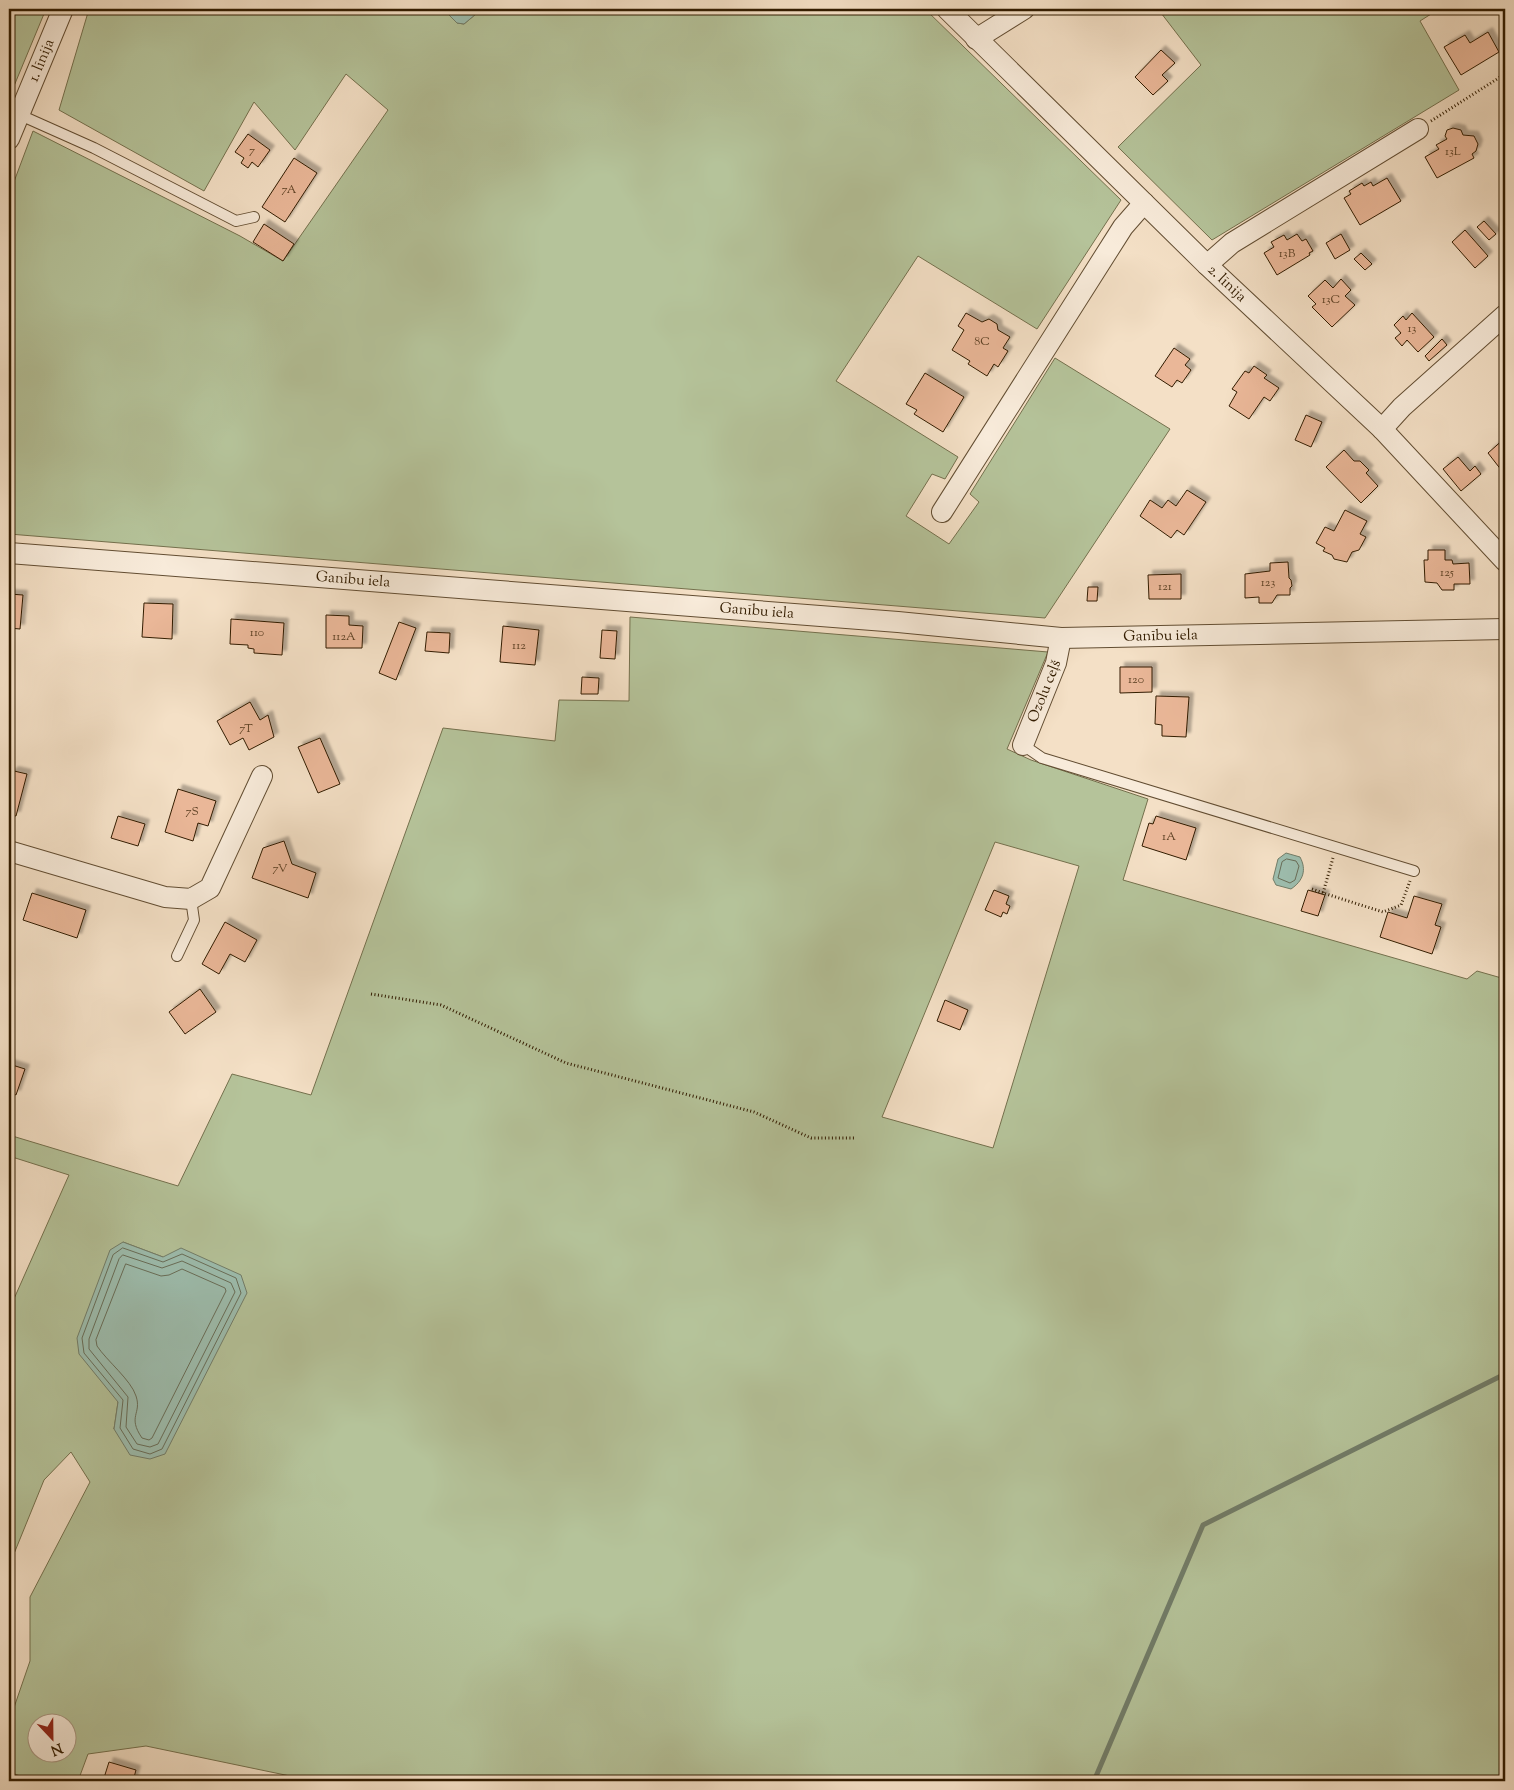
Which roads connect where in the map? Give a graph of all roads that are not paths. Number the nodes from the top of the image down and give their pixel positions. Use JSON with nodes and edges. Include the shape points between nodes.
{"nodes":[{"id":1,"x":63,"y":9,"type":"edge"},
{"id":2,"x":947,"y":9,"type":"edge"},
{"id":3,"x":1024,"y":9,"type":"edge"},
{"id":4,"x":976,"y":39,"type":"junction"},
{"id":5,"x":20,"y":115,"type":"junction"},
{"id":6,"x":1418,"y":129,"type":"road end"},
{"id":7,"x":9,"y":139,"type":"edge"},
{"id":8,"x":1144,"y":204,"type":"junction"},
{"id":9,"x":254,"y":217,"type":"dead end"},
{"id":10,"x":1207,"y":265,"type":"junction"},
{"id":11,"x":1505,"y":315,"type":"edge"},
{"id":12,"x":1382,"y":429,"type":"junction"},
{"id":13,"x":942,"y":512,"type":"dead end"},
{"id":14,"x":9,"y":553,"type":"edge"},
{"id":15,"x":1505,"y":561,"type":"edge"},
{"id":16,"x":1505,"y":630,"type":"edge"},
{"id":17,"x":1061,"y":638,"type":"junction"},
{"id":18,"x":1023,"y":745,"type":"joint"},
{"id":19,"x":262,"y":776,"type":"dead end"},
{"id":20,"x":9,"y":852,"type":"edge"},
{"id":21,"x":1414,"y":871,"type":"road end"},
{"id":22,"x":191,"y":899,"type":"junction"},
{"id":23,"x":178,"y":956,"type":"dead end"}],
"edges":[{"from":1,"to":5,"type":"street","name":"1. līnija"},
{"from":2,"to":4,"type":"street","name":"2. līnija"},
{"from":3,"to":4,"type":"street"},
{"from":4,"to":8,"type":"street","name":"2. līnija"},
{"from":5,"to":7,"type":"street","name":"1. līnija"},
{"from":5,"to":9,"type":"lane","via":[[94,148],[236,221]]},
{"from":6,"to":10,"type":"street","via":[[1232,243]]},
{"from":8,"to":10,"type":"street","name":"2. līnija"},
{"from":8,"to":13,"type":"street","via":[[1123,227]]},
{"from":10,"to":12,"type":"street","name":"2. līnija"},
{"from":11,"to":12,"type":"street","via":[[1402,407]]},
{"from":12,"to":15,"type":"street","name":"2. līnija"},
{"from":14,"to":17,"type":"street","name":"Ganību iela","via":[[898,622]]},
{"from":16,"to":17,"type":"street","name":"Ganību iela"},
{"from":17,"to":18,"type":"street","name":"Ozolu ceļš","via":[[1056,663]]},
{"from":18,"to":21,"type":"lane","via":[[1042,758]]},
{"from":19,"to":22,"type":"street","via":[[210,888]]},
{"from":20,"to":22,"type":"street","via":[[165,897]]},
{"from":22,"to":23,"type":"lane","via":[[194,920]]}]}
